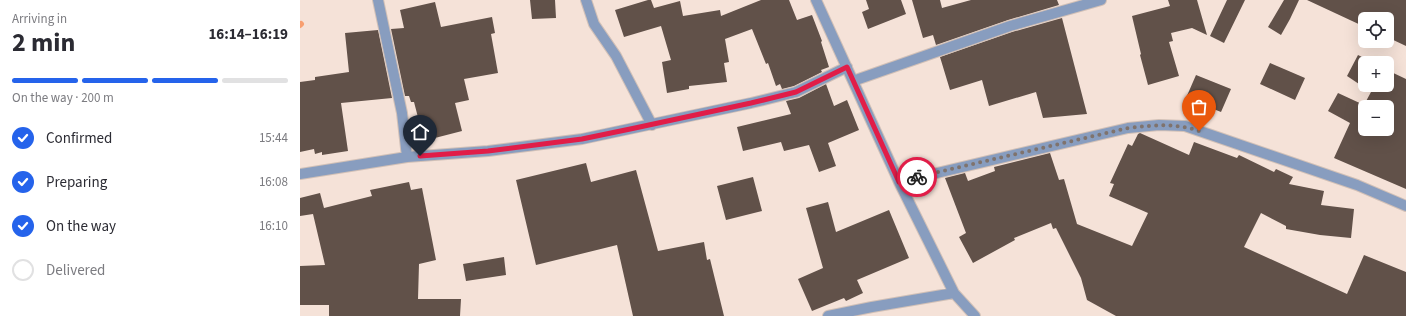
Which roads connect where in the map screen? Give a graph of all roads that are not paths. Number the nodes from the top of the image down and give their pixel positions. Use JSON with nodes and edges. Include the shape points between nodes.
{"nodes":[{"id":1,"x":378,"y":0,"type":"edge"},
{"id":2,"x":586,"y":0,"type":"edge"},
{"id":3,"x":816,"y":0,"type":"edge"},
{"id":4,"x":1101,"y":0,"type":"edge"},
{"id":5,"x":847,"y":67,"type":"junction"},
{"id":6,"x":853,"y":81,"type":"junction"},
{"id":7,"x":652,"y":125,"type":"junction"},
{"id":8,"x":407,"y":157,"type":"junction"},
{"id":9,"x":300,"y":174,"type":"edge"},
{"id":10,"x":899,"y":182,"type":"junction"},
{"id":11,"x":1406,"y":206,"type":"edge"},
{"id":12,"x":954,"y":293,"type":"junction"},
{"id":13,"x":828,"y":316,"type":"edge"},
{"id":14,"x":975,"y":316,"type":"edge"}],
"edges":[{"from":1,"to":8,"type":"street","via":[[402,113]]},
{"from":2,"to":7,"type":"street","via":[[594,24],[616,56]]},
{"from":3,"to":5,"type":"street"},
{"from":4,"to":6,"type":"street","via":[[1010,26]]},
{"from":5,"to":6,"type":"street"},
{"from":5,"to":7,"type":"street","via":[[796,92]]},
{"from":6,"to":10,"type":"street"},
{"from":7,"to":8,"type":"street","via":[[582,139],[488,151]]},
{"from":8,"to":9,"type":"street"},
{"from":10,"to":11,"type":"street","via":[[1128,128],[1185,126],[1357,186]]},
{"from":10,"to":12,"type":"street"},
{"from":12,"to":13,"type":"street"},
{"from":12,"to":14,"type":"street"}]}
